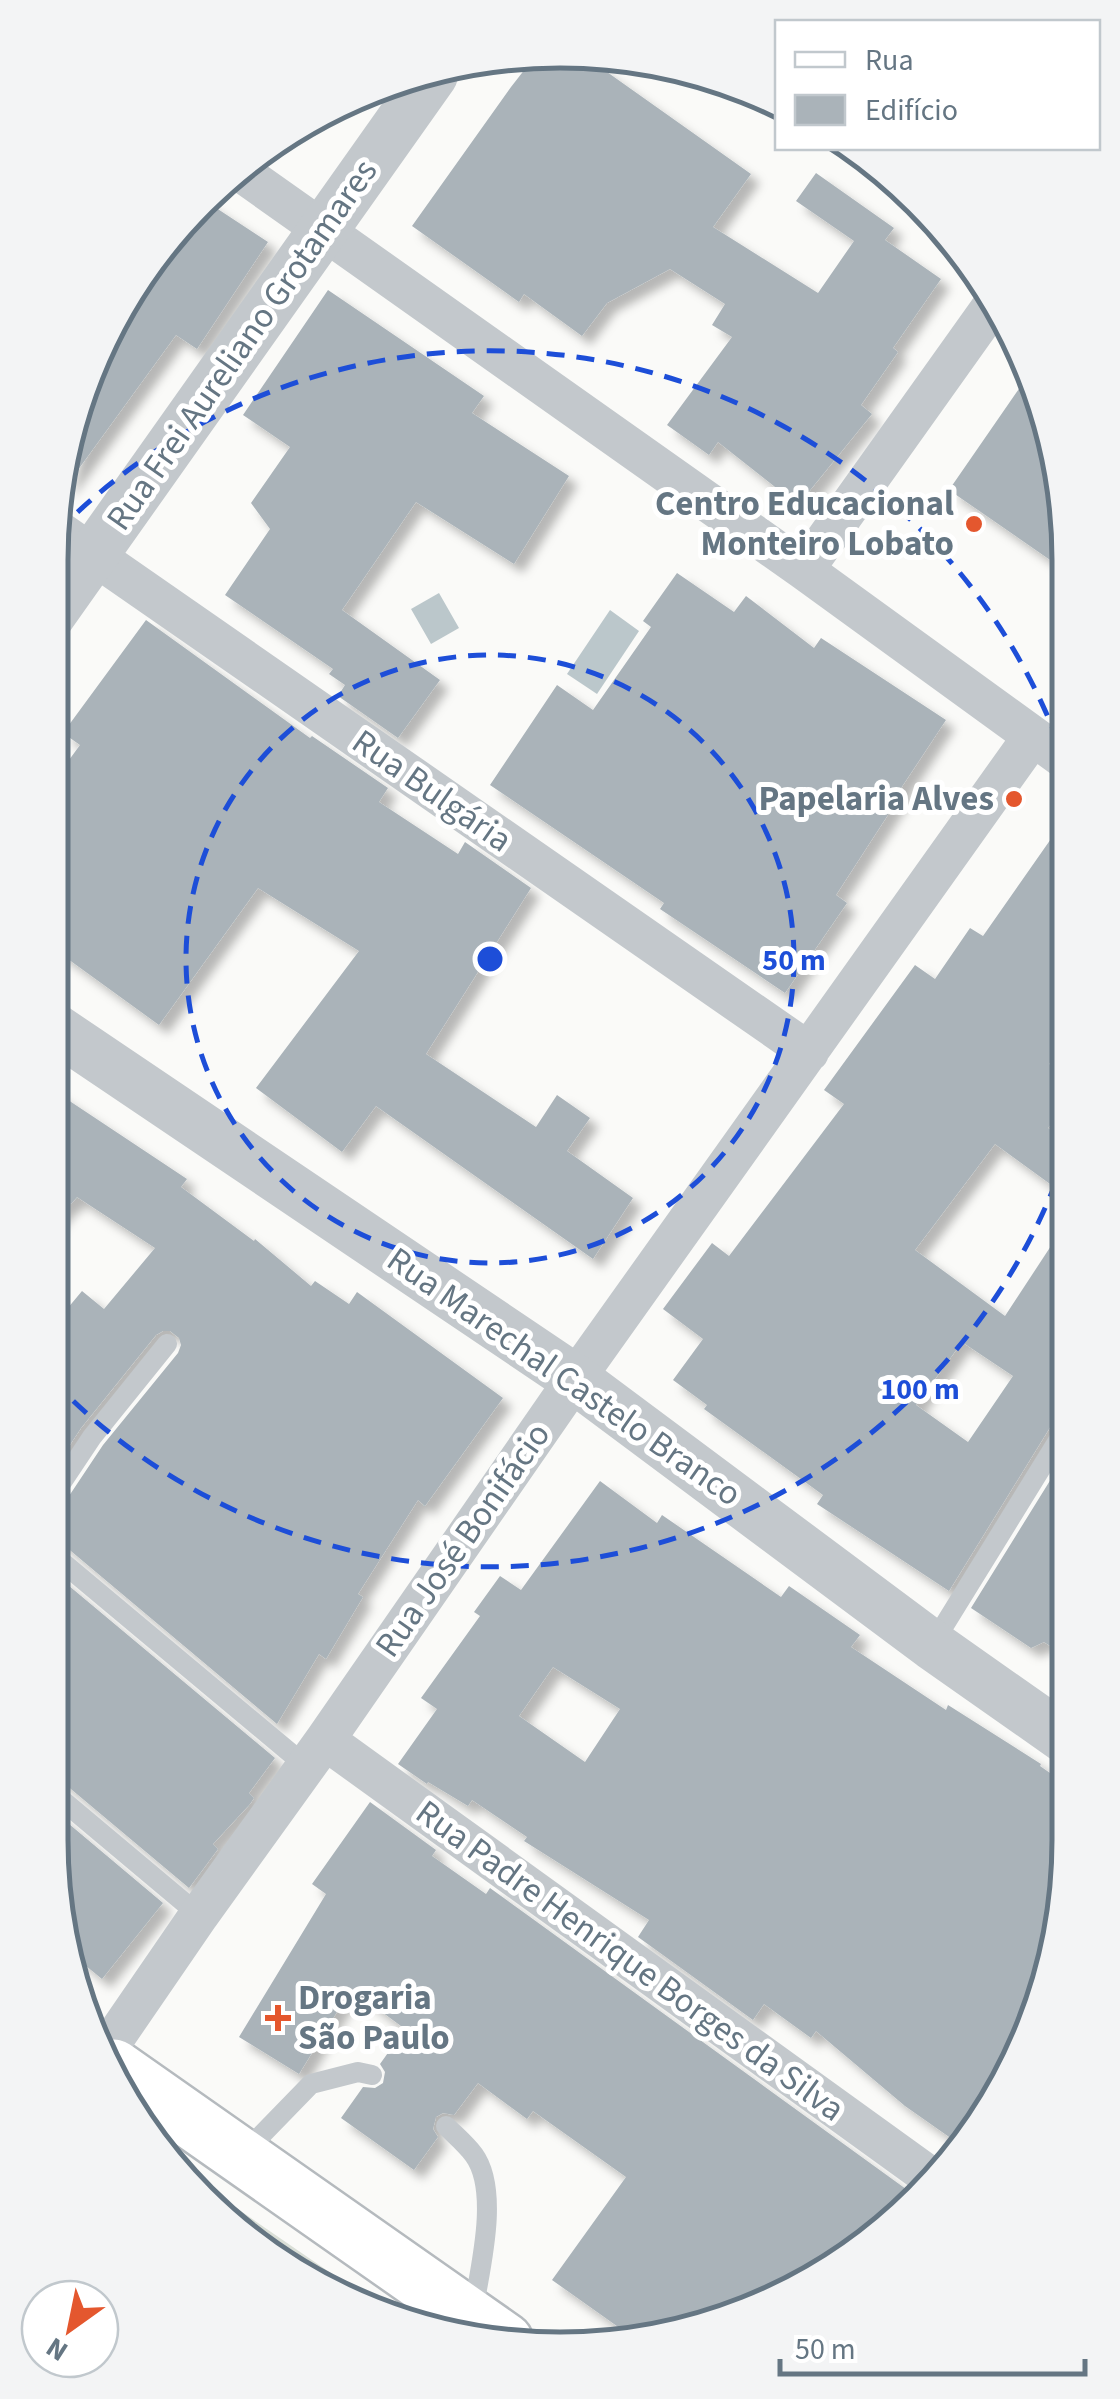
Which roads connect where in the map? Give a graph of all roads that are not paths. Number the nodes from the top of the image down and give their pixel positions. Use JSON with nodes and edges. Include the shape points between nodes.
{"nodes":[{"id":1,"x":426,"y":86,"type":"edge"},
{"id":2,"x":249,"y":178,"type":"edge"},
{"id":3,"x":324,"y":232,"type":"junction"},
{"id":4,"x":987,"y":314,"type":"edge"},
{"id":5,"x":74,"y":542,"type":"edge"},
{"id":6,"x":804,"y":570,"type":"junction"},
{"id":7,"x":1032,"y":736,"type":"junction"},
{"id":8,"x":1052,"y":750,"type":"edge"},
{"id":9,"x":68,"y":1036,"type":"edge"},
{"id":10,"x":809,"y":1052,"type":"junction"},
{"id":11,"x":167,"y":1344,"type":"dead end"},
{"id":12,"x":575,"y":1379,"type":"junction"},
{"id":13,"x":1052,"y":1449,"type":"edge"},
{"id":14,"x":68,"y":1473,"type":"edge"},
{"id":15,"x":68,"y":1566,"type":"edge"},
{"id":16,"x":932,"y":1645,"type":"junction"},
{"id":17,"x":1052,"y":1729,"type":"edge"},
{"id":18,"x":315,"y":1753,"type":"junction"},
{"id":19,"x":68,"y":1805,"type":"edge"},
{"id":20,"x":198,"y":1915,"type":"junction"},
{"id":21,"x":112,"y":2042,"type":"edge"},
{"id":22,"x":372,"y":2075,"type":"dead end"},
{"id":23,"x":129,"y":2077,"type":"edge"},
{"id":24,"x":446,"y":2126,"type":"dead end"},
{"id":25,"x":241,"y":2156,"type":"junction"},
{"id":26,"x":922,"y":2172,"type":"edge"},
{"id":27,"x":483,"y":2325,"type":"edge"},
{"id":28,"x":489,"y":2326,"type":"edge"}],
"edges":[{"from":1,"to":3,"type":"street","name":"Rua Frei Aureliano Grotamares"},
{"from":2,"to":3,"type":"street"},
{"from":3,"to":5,"type":"street","name":"Rua Frei Aureliano Grotamares"},
{"from":3,"to":6,"type":"street"},
{"from":4,"to":6,"type":"street"},
{"from":5,"to":10,"type":"street","name":"Rua Bulgária"},
{"from":6,"to":7,"type":"street"},
{"from":7,"to":8,"type":"street"},
{"from":7,"to":10,"type":"street","name":"Rua José Bonifácio"},
{"from":9,"to":12,"type":"street","name":"Rua Marechal Castelo Branco"},
{"from":10,"to":12,"type":"street","name":"Rua José Bonifácio"},
{"from":11,"to":14,"type":"lane"},
{"from":12,"to":16,"type":"street","name":"Rua Marechal Castelo Branco"},
{"from":12,"to":18,"type":"street","name":"Rua José Bonifácio"},
{"from":13,"to":16,"type":"lane"},
{"from":15,"to":18,"type":"lane"},
{"from":16,"to":17,"type":"street","name":"Rua Marechal Castelo Branco"},
{"from":18,"to":20,"type":"street","name":"Rua José Bonifácio"},
{"from":18,"to":26,"type":"street","name":"Rua Padre Henrique Borges da Silva"},
{"from":19,"to":20,"type":"lane"},
{"from":20,"to":21,"type":"street","name":"Rua José Bonifácio"},
{"from":22,"to":25,"type":"lane","via":[[358,2072],[311,2084]]},
{"from":23,"to":25,"type":"main road"},
{"from":24,"to":28,"type":"lane","via":[[476,2157],[486,2189]]},
{"from":25,"to":27,"type":"main road"}]}
